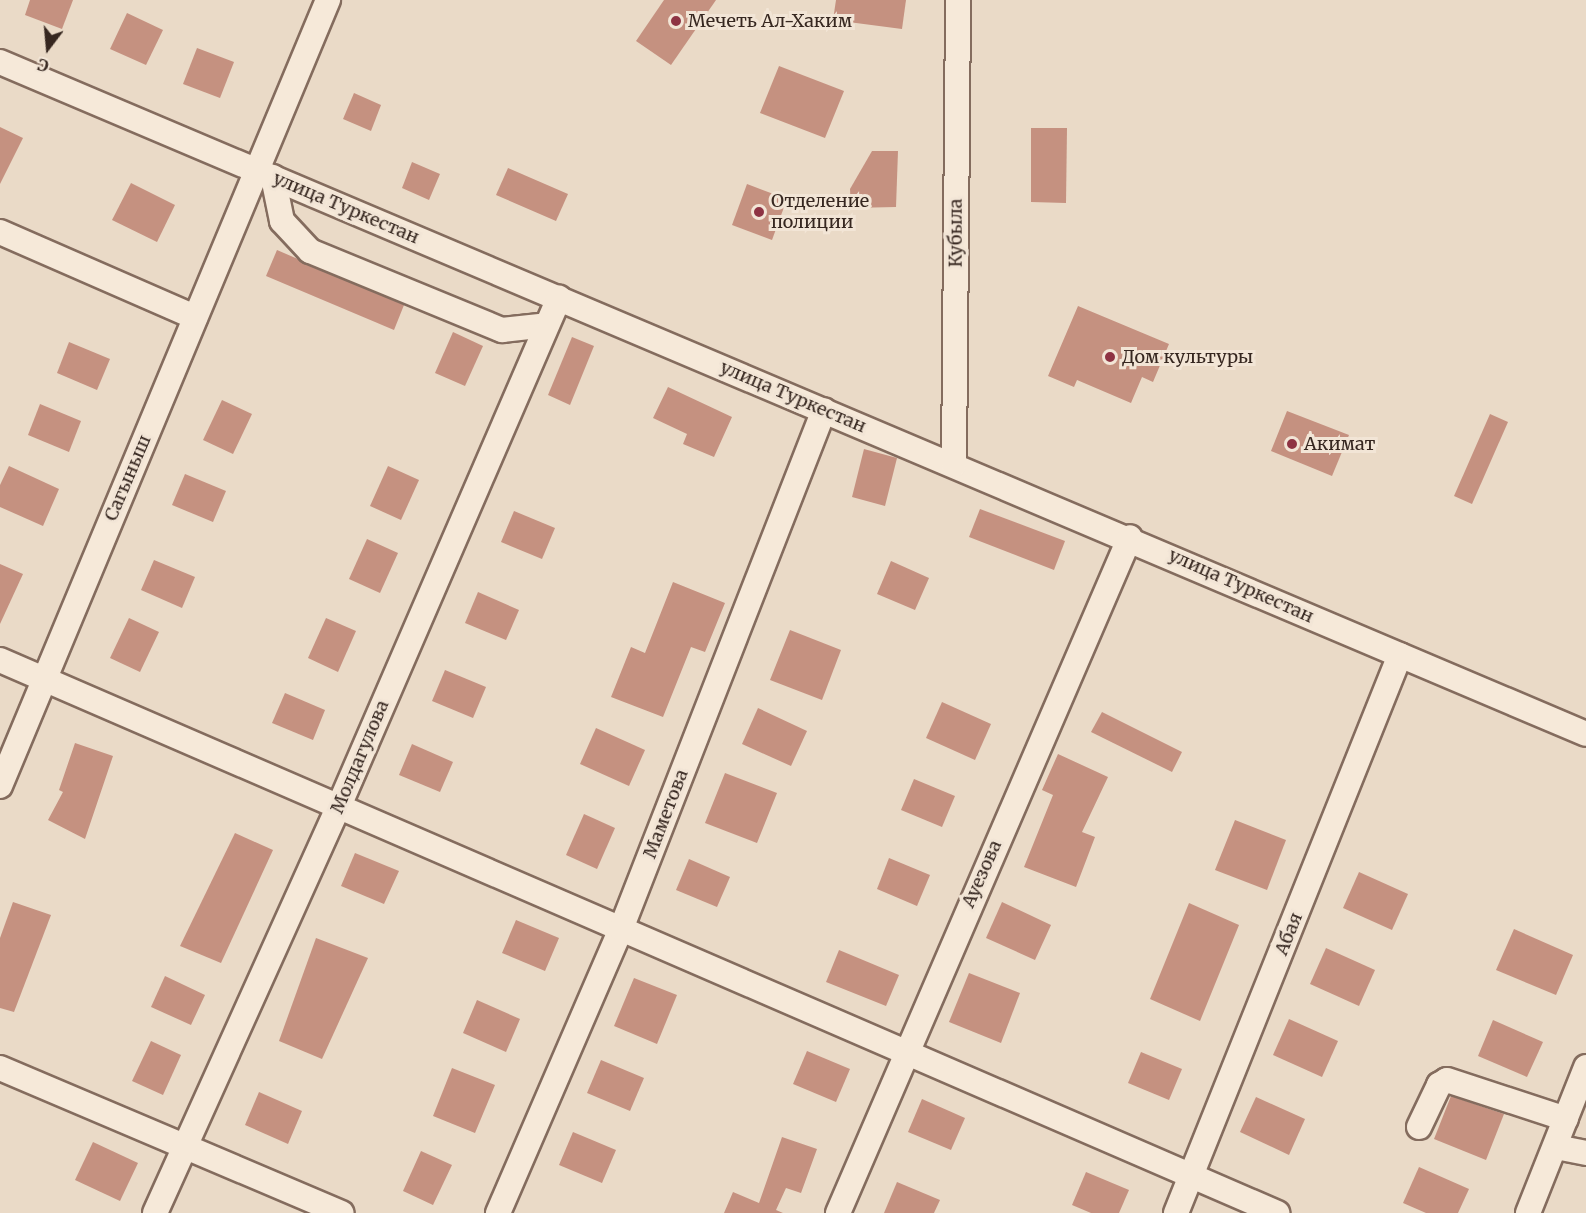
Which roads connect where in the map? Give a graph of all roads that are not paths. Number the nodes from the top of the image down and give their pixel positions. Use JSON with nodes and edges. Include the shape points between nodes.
{"nodes":[{"id":1,"x":328,"y":0,"type":"edge"},
{"id":2,"x":958,"y":0,"type":"edge"},
{"id":3,"x":0,"y":62,"type":"edge"},
{"id":4,"x":265,"y":174,"type":"junction"},
{"id":5,"x":0,"y":232,"type":"edge"},
{"id":6,"x":559,"y":298,"type":"junction"},
{"id":7,"x":195,"y":317,"type":"junction"},
{"id":8,"x":547,"y":325,"type":"junction"},
{"id":9,"x":824,"y":410,"type":"junction"},
{"id":10,"x":954,"y":465,"type":"junction"},
{"id":11,"x":1130,"y":537,"type":"junction"},
{"id":12,"x":1400,"y":655,"type":"junction"},
{"id":13,"x":0,"y":660,"type":"edge"},
{"id":14,"x":45,"y":679,"type":"junction"},
{"id":15,"x":1586,"y":734,"type":"edge"},
{"id":16,"x":0,"y":786,"type":"edge"},
{"id":17,"x":339,"y":806,"type":"junction"},
{"id":18,"x":621,"y":929,"type":"junction"},
{"id":19,"x":904,"y":1051,"type":"junction"},
{"id":20,"x":1586,"y":1067,"type":"edge"},
{"id":21,"x":0,"y":1068,"type":"edge"},
{"id":22,"x":1566,"y":1119,"type":"junction"},
{"id":23,"x":1419,"y":1127,"type":"dead end"},
{"id":24,"x":186,"y":1147,"type":"junction"},
{"id":25,"x":1556,"y":1147,"type":"junction"},
{"id":26,"x":1586,"y":1153,"type":"edge"},
{"id":27,"x":1192,"y":1176,"type":"junction"},
{"id":28,"x":155,"y":1213,"type":"edge"},
{"id":29,"x":341,"y":1213,"type":"edge"},
{"id":30,"x":498,"y":1213,"type":"edge"},
{"id":31,"x":838,"y":1213,"type":"edge"},
{"id":32,"x":1176,"y":1213,"type":"edge"},
{"id":33,"x":1277,"y":1213,"type":"edge"},
{"id":34,"x":1528,"y":1213,"type":"edge"}],
"edges":[{"from":1,"to":4,"type":"street","name":"Сагыныш"},
{"from":2,"to":10,"type":"street","name":"Кубыла"},
{"from":3,"to":4,"type":"street","name":"улица Туркестан"},
{"from":4,"to":6,"type":"street","name":"улица Туркестан"},
{"from":4,"to":7,"type":"street","name":"Сагыныш"},
{"from":4,"to":8,"type":"street","via":[[282,221],[310,251],[502,330]]},
{"from":5,"to":7,"type":"street"},
{"from":6,"to":8,"type":"street","name":"Молдагулова"},
{"from":6,"to":9,"type":"street","name":"улица Туркестан"},
{"from":7,"to":14,"type":"street","name":"Сагыныш"},
{"from":8,"to":17,"type":"street","name":"Молдагулова"},
{"from":9,"to":10,"type":"street","name":"улица Туркестан"},
{"from":9,"to":18,"type":"street","name":"Маметова"},
{"from":10,"to":11,"type":"street","name":"улица Туркестан"},
{"from":11,"to":12,"type":"street","name":"улица Туркестан"},
{"from":11,"to":19,"type":"street","name":"Ауезова"},
{"from":12,"to":15,"type":"street","name":"улица Туркестан"},
{"from":12,"to":27,"type":"street","name":"Абая"},
{"from":13,"to":14,"type":"street"},
{"from":14,"to":16,"type":"street","name":"Сагыныш"},
{"from":14,"to":17,"type":"street"},
{"from":17,"to":18,"type":"street"},
{"from":17,"to":24,"type":"street","name":"Молдагулова"},
{"from":18,"to":19,"type":"street"},
{"from":18,"to":30,"type":"street","name":"Маметова"},
{"from":19,"to":27,"type":"street"},
{"from":19,"to":31,"type":"street","name":"Ауезова"},
{"from":20,"to":22,"type":"street"},
{"from":21,"to":24,"type":"street"},
{"from":22,"to":23,"type":"street","via":[[1447,1080],[1433,1095]]},
{"from":22,"to":25,"type":"street"},
{"from":24,"to":28,"type":"street","name":"Молдагулова"},
{"from":24,"to":29,"type":"street"},
{"from":25,"to":26,"type":"street"},
{"from":25,"to":34,"type":"street"},
{"from":27,"to":32,"type":"street","name":"Абая"},
{"from":27,"to":33,"type":"street"}]}
